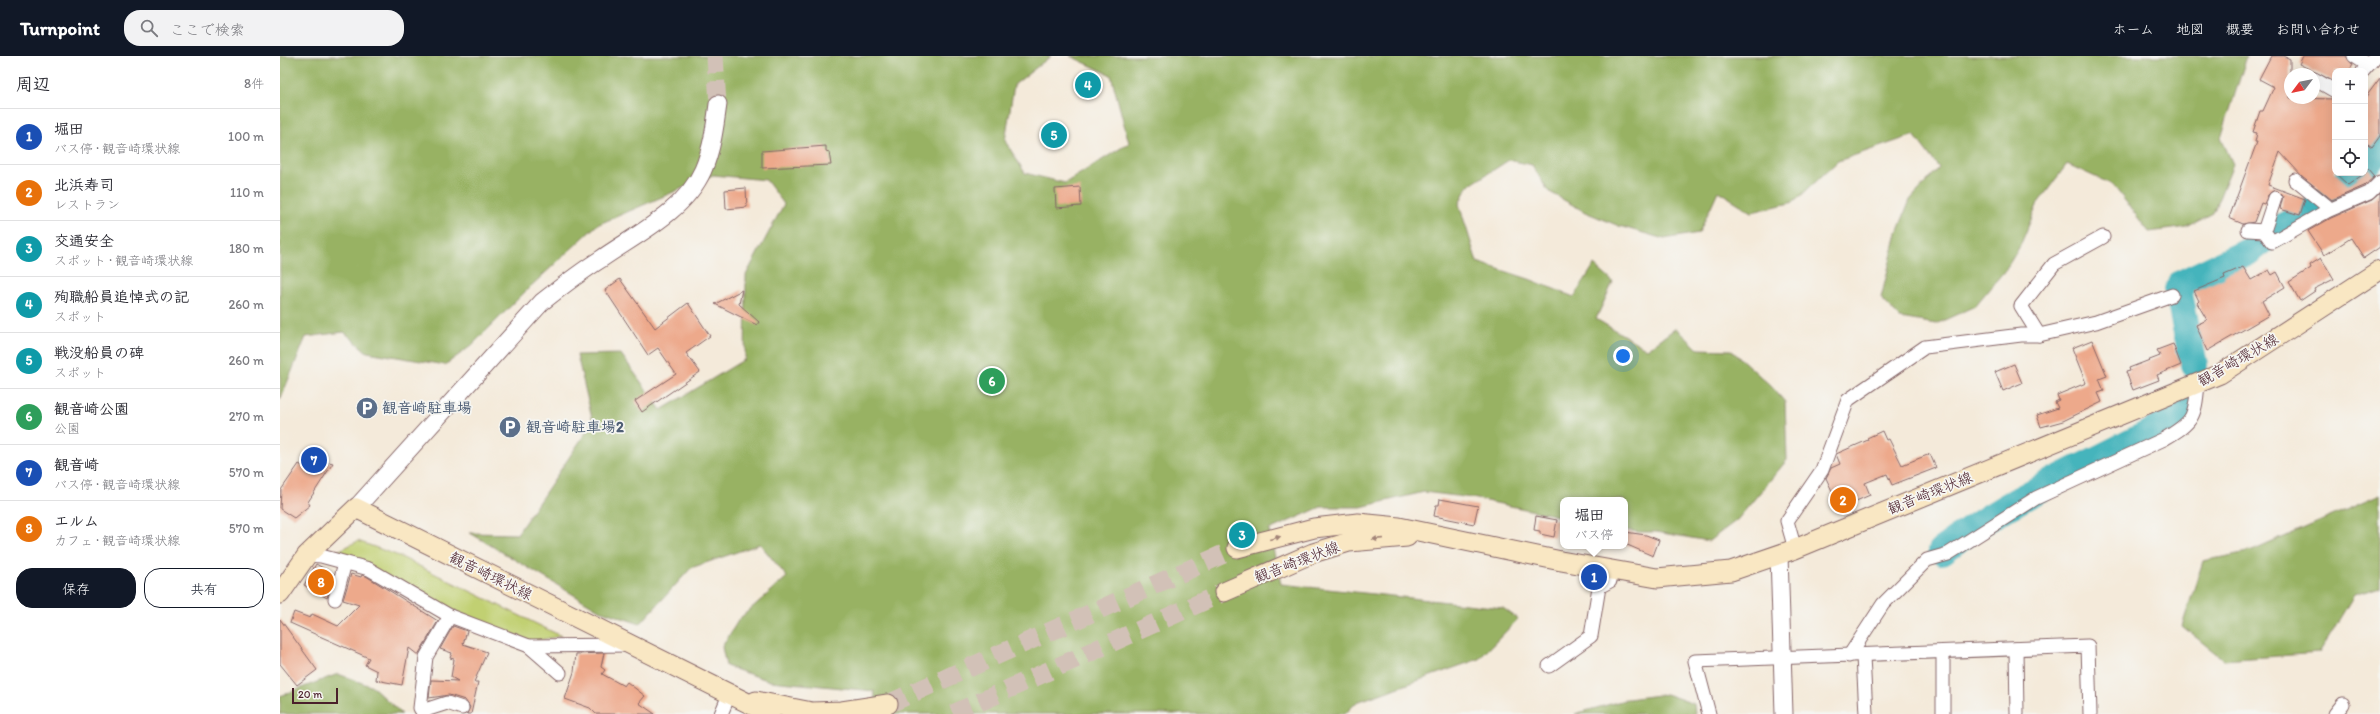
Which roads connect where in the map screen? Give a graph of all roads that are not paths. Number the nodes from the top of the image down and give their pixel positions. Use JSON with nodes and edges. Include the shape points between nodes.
{"nodes":[{"id":1,"x":2354,"y":56,"type":"edge"},
{"id":2,"x":2369,"y":64,"type":"edge"},
{"id":3,"x":2320,"y":82,"type":"edge"},
{"id":4,"x":2332,"y":89,"type":"edge"},
{"id":5,"x":718,"y":104,"type":"tunnel mouth"},
{"id":6,"x":2295,"y":180,"type":"dead end"},
{"id":7,"x":2380,"y":182,"type":"edge"},
{"id":8,"x":2275,"y":198,"type":"dead end"},
{"id":9,"x":2324,"y":205,"type":"junction"},
{"id":10,"x":2248,"y":230,"type":"dead end"},
{"id":11,"x":2264,"y":231,"type":"junction"},
{"id":12,"x":2103,"y":237,"type":"dead end"},
{"id":13,"x":2380,"y":270,"type":"edge"},
{"id":14,"x":2172,"y":295,"type":"dead end"},
{"id":15,"x":2039,"y":335,"type":"junction"},
{"id":16,"x":2198,"y":384,"type":"junction"},
{"id":17,"x":356,"y":508,"type":"junction"},
{"id":18,"x":1445,"y":537,"type":"junction"},
{"id":19,"x":1237,"y":548,"type":"tunnel mouth"},
{"id":20,"x":1787,"y":552,"type":"junction"},
{"id":21,"x":307,"y":555,"type":"junction"},
{"id":22,"x":345,"y":564,"type":"junction"},
{"id":23,"x":1611,"y":570,"type":"junction"},
{"id":24,"x":1224,"y":592,"type":"tunnel mouth"},
{"id":25,"x":280,"y":594,"type":"edge"},
{"id":26,"x":335,"y":599,"type":"dead end"},
{"id":27,"x":450,"y":616,"type":"junction"},
{"id":28,"x":631,"y":644,"type":"junction"},
{"id":29,"x":529,"y":646,"type":"junction"},
{"id":30,"x":2016,"y":650,"type":"junction"},
{"id":31,"x":1942,"y":653,"type":"junction"},
{"id":32,"x":1849,"y":656,"type":"junction"},
{"id":33,"x":1862,"y":656,"type":"junction"},
{"id":34,"x":1782,"y":658,"type":"junction"},
{"id":35,"x":1549,"y":666,"type":"dead end"},
{"id":36,"x":560,"y":673,"type":"dead end"},
{"id":37,"x":729,"y":695,"type":"junction"},
{"id":38,"x":888,"y":704,"type":"tunnel mouth"},
{"id":39,"x":462,"y":708,"type":"dead end"},
{"id":40,"x":423,"y":712,"type":"edge"},
{"id":41,"x":721,"y":714,"type":"edge"},
{"id":42,"x":770,"y":714,"type":"edge"},
{"id":43,"x":1710,"y":714,"type":"edge"},
{"id":44,"x":1784,"y":714,"type":"edge"},
{"id":45,"x":1866,"y":714,"type":"edge"},
{"id":46,"x":1943,"y":714,"type":"edge"},
{"id":47,"x":2017,"y":714,"type":"edge"},
{"id":48,"x":2090,"y":714,"type":"edge"}],
"edges":[{"from":1,"to":2,"type":"street"},
{"from":3,"to":4,"type":"street"},
{"from":5,"to":17,"type":"street","via":[[714,139],[703,170],[683,200],[542,302]]},
{"from":6,"to":9,"type":"street"},
{"from":7,"to":9,"type":"street","via":[[2369,193]]},
{"from":8,"to":11,"type":"street"},
{"from":9,"to":11,"type":"street","via":[[2272,242]]},
{"from":10,"to":11,"type":"street"},
{"from":12,"to":15,"type":"street","via":[[2054,264],[2021,306]]},
{"from":13,"to":16,"type":"main road","name":"観音崎環状線","via":[[2242,361]]},
{"from":14,"to":15,"type":"street","via":[[2096,322]]},
{"from":15,"to":20,"type":"street","via":[[1925,347],[1848,400],[1822,470],[1786,521]]},
{"from":16,"to":20,"type":"main road","name":"観音崎環状線"},
{"from":16,"to":32,"type":"street","via":[[2196,411],[2182,428],[2164,439],[2036,498],[1948,554],[1927,560],[1883,604]]},
{"from":17,"to":21,"type":"main road"},
{"from":17,"to":28,"type":"main road","name":"観音崎環状線"},
{"from":19,"to":18,"type":"main road","name":"観音崎環状線","one_way":true,"via":[[1314,528],[1358,523]]},
{"from":18,"to":23,"type":"main road","name":"観音崎環状線"},
{"from":18,"to":24,"type":"main road","name":"観音崎環状線","one_way":true,"via":[[1349,542],[1313,553]]},
{"from":20,"to":23,"type":"main road","name":"観音崎環状線","via":[[1731,571],[1693,576],[1657,578]]},
{"from":20,"to":34,"type":"street"},
{"from":21,"to":22,"type":"street","via":[[320,556]]},
{"from":21,"to":25,"type":"main road"},
{"from":22,"to":26,"type":"street"},
{"from":22,"to":27,"type":"street","via":[[369,569]]},
{"from":23,"to":35,"type":"street","via":[[1610,581],[1599,586],[1591,636]]},
{"from":27,"to":29,"type":"street"},
{"from":27,"to":40,"type":"street","via":[[426,657],[420,708]]},
{"from":28,"to":29,"type":"street"},
{"from":28,"to":37,"type":"main road","name":"観音崎環状線"},
{"from":29,"to":36,"type":"street"},
{"from":30,"to":31,"type":"street"},
{"from":30,"to":47,"type":"street"},
{"from":30,"to":48,"type":"street","via":[[2088,646]]},
{"from":31,"to":33,"type":"street"},
{"from":31,"to":46,"type":"street"},
{"from":32,"to":33,"type":"street"},
{"from":32,"to":34,"type":"street"},
{"from":33,"to":45,"type":"street"},
{"from":34,"to":43,"type":"street","via":[[1695,661]]},
{"from":34,"to":44,"type":"street"},
{"from":37,"to":38,"type":"main road","name":"観音崎環状線","via":[[812,712],[842,711]]},
{"from":37,"to":41,"type":"street"},
{"from":37,"to":42,"type":"main road","name":"観音崎環状線"},
{"from":39,"to":40,"type":"street","via":[[442,700]]}]}
